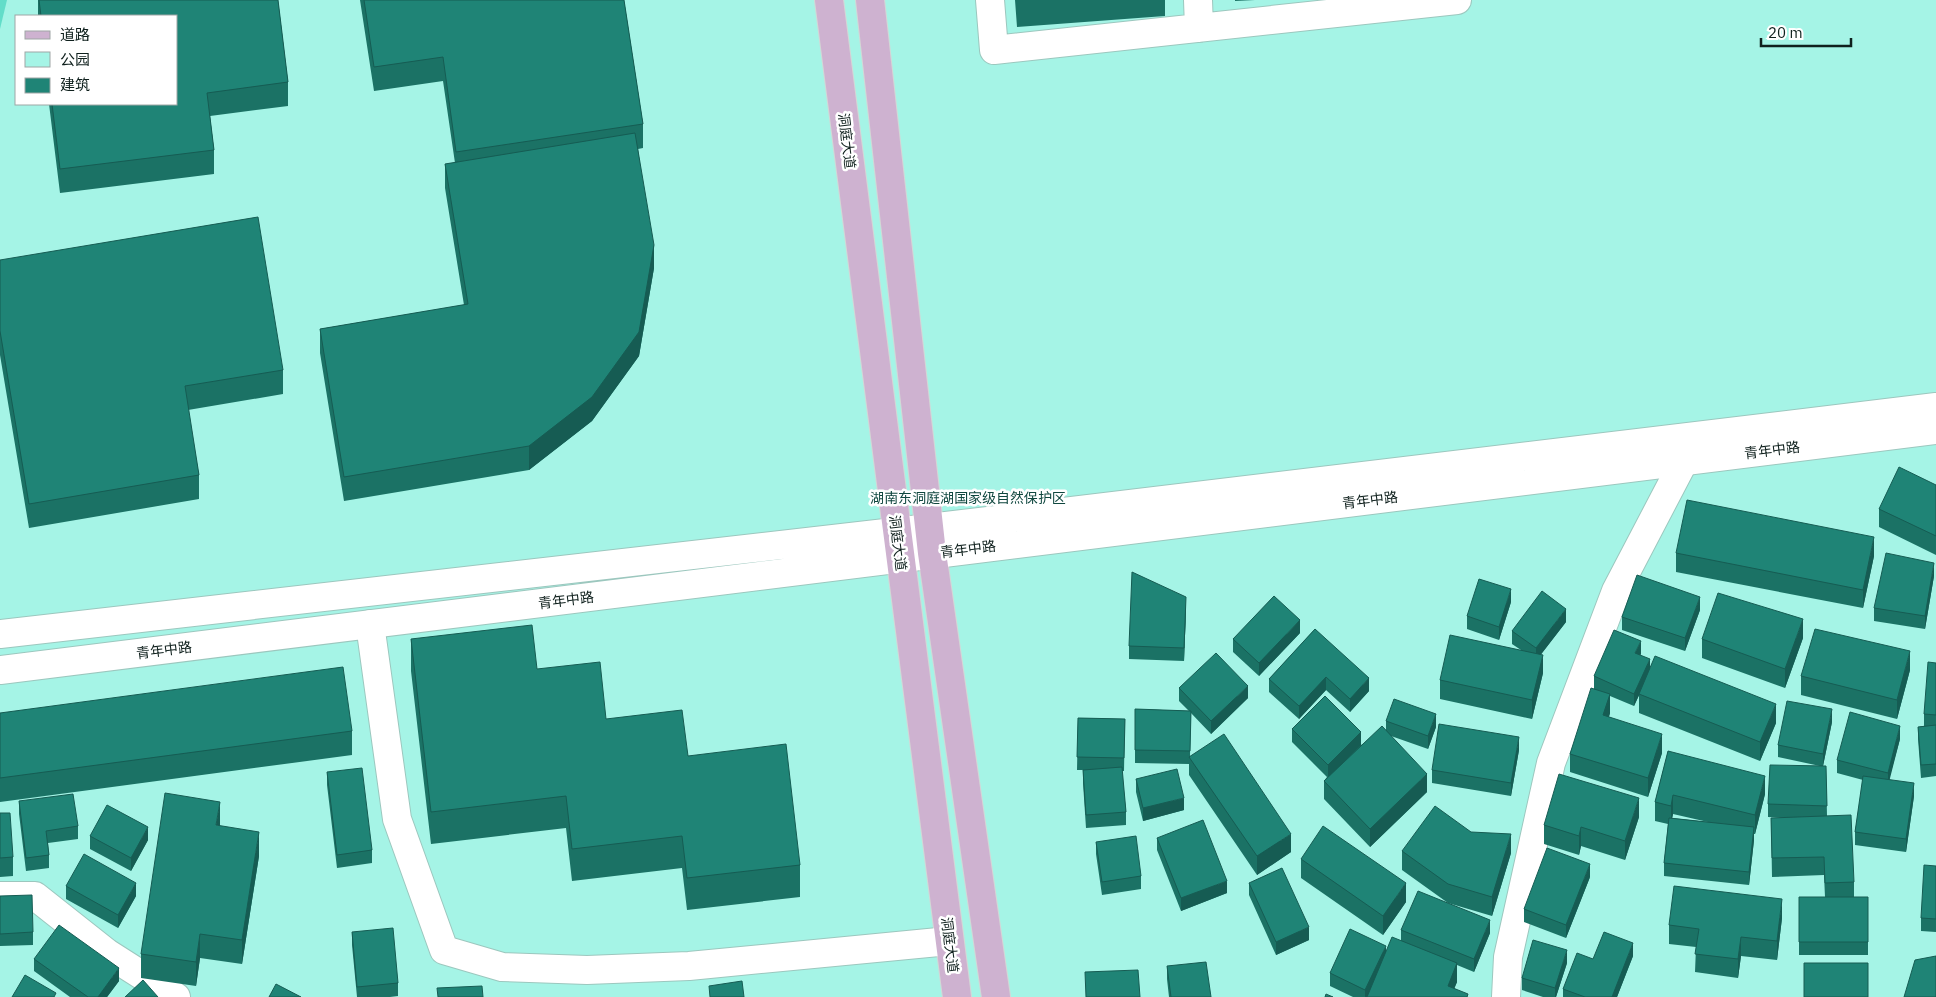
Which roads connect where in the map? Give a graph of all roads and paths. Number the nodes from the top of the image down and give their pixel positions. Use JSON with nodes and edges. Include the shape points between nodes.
{"nodes":[{"id":1,"x":829,"y":0,"type":"edge"},
{"id":2,"x":870,"y":0,"type":"edge"},
{"id":3,"x":990,"y":0,"type":"edge"},
{"id":4,"x":1198,"y":0,"type":"edge"},
{"id":5,"x":1457,"y":0,"type":"edge"},
{"id":6,"x":1199,"y":28,"type":"junction"},
{"id":7,"x":1936,"y":407,"type":"edge"},
{"id":8,"x":1936,"y":430,"type":"edge"},
{"id":9,"x":1684,"y":461,"type":"junction"},
{"id":10,"x":897,"y":531,"type":"junction"},
{"id":11,"x":931,"y":540,"type":"junction"},
{"id":12,"x":900,"y":559,"type":"junction"},
{"id":13,"x":370,"y":624,"type":"junction"},
{"id":14,"x":0,"y":634,"type":"edge"},
{"id":15,"x":0,"y":670,"type":"edge"},
{"id":16,"x":0,"y":896,"type":"edge"},
{"id":17,"x":949,"y":942,"type":"junction"},
{"id":18,"x":176,"y":997,"type":"edge"},
{"id":19,"x":957,"y":997,"type":"edge"},
{"id":20,"x":996,"y":997,"type":"edge"},
{"id":21,"x":1506,"y":997,"type":"edge"}],
"edges":[{"from":1,"to":10,"type":"main road","name":"洞庭大道"},
{"from":2,"to":11,"type":"main road"},
{"from":3,"to":6,"type":"main road","via":[[994,50]]},
{"from":4,"to":6,"type":"main road"},
{"from":5,"to":6,"type":"main road"},
{"from":7,"to":11,"type":"main road"},
{"from":8,"to":9,"type":"main road","name":"青年中路"},
{"from":9,"to":11,"type":"main road","name":"青年中路"},
{"from":9,"to":21,"type":"main road","via":[[1616,590],[1551,763],[1508,957]]},
{"from":10,"to":11,"type":"main road","name":"青年中路"},
{"from":10,"to":12,"type":"main road","name":"洞庭大道"},
{"from":10,"to":14,"type":"main road","name":"青年中路"},
{"from":11,"to":12,"type":"main road","name":"青年中路"},
{"from":11,"to":20,"type":"main road"},
{"from":12,"to":13,"type":"main road","name":"青年中路"},
{"from":12,"to":17,"type":"main road","name":"洞庭大道"},
{"from":13,"to":15,"type":"main road","name":"青年中路"},
{"from":13,"to":17,"type":"main road","via":[[396,819],[444,950],[502,967],[587,970],[689,966]]},
{"from":16,"to":18,"type":"main road","via":[[36,896],[107,953]]},
{"from":17,"to":19,"type":"main road","name":"洞庭大道"}]}
